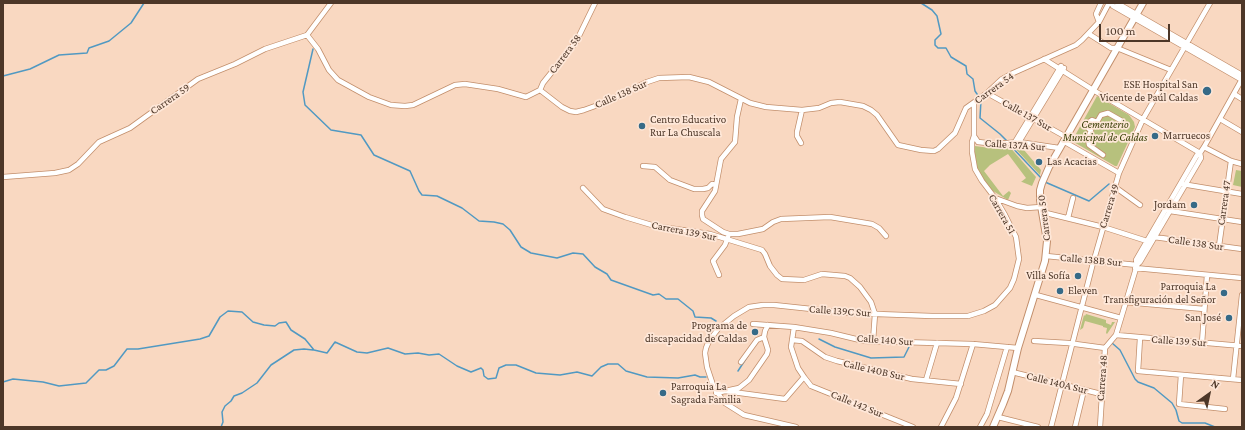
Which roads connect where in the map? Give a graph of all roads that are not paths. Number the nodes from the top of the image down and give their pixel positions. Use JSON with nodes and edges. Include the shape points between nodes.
{"nodes":[{"id":1,"x":331,"y":3,"type":"edge"},
{"id":2,"x":595,"y":3,"type":"edge"},
{"id":3,"x":1101,"y":3,"type":"edge"},
{"id":4,"x":1110,"y":3,"type":"edge"},
{"id":5,"x":1117,"y":3,"type":"edge"},
{"id":6,"x":1142,"y":3,"type":"edge"},
{"id":7,"x":1210,"y":3,"type":"edge"},
{"id":8,"x":1135,"y":16,"type":"junction"},
{"id":9,"x":1099,"y":22,"type":"junction"},
{"id":10,"x":307,"y":34,"type":"junction"},
{"id":11,"x":1089,"y":34,"type":"junction"},
{"id":12,"x":1186,"y":45,"type":"junction"},
{"id":13,"x":1117,"y":48,"type":"junction"},
{"id":14,"x":1046,"y":58,"type":"junction"},
{"id":15,"x":1062,"y":69,"type":"junction"},
{"id":16,"x":1172,"y":70,"type":"junction"},
{"id":17,"x":1242,"y":78,"type":"edge"},
{"id":18,"x":540,"y":90,"type":"junction"},
{"id":19,"x":1093,"y":90,"type":"junction"},
{"id":20,"x":1234,"y":94,"type":"junction"},
{"id":21,"x":985,"y":95,"type":"junction"},
{"id":22,"x":741,"y":99,"type":"junction"},
{"id":23,"x":1242,"y":99,"type":"edge"},
{"id":24,"x":976,"y":101,"type":"junction"},
{"id":25,"x":802,"y":110,"type":"junction"},
{"id":26,"x":1032,"y":117,"type":"junction"},
{"id":27,"x":1143,"y":119,"type":"junction"},
{"id":28,"x":1220,"y":119,"type":"junction"},
{"id":29,"x":1122,"y":121,"type":"dead end"},
{"id":30,"x":1242,"y":132,"type":"edge"},
{"id":31,"x":974,"y":136,"type":"junction"},
{"id":32,"x":1065,"y":139,"type":"junction"},
{"id":33,"x":801,"y":143,"type":"dead end"},
{"id":34,"x":1013,"y":143,"type":"junction"},
{"id":35,"x":898,"y":145,"type":"joint"},
{"id":36,"x":1204,"y":147,"type":"junction"},
{"id":37,"x":1059,"y":148,"type":"junction"},
{"id":38,"x":1200,"y":153,"type":"junction"},
{"id":39,"x":1103,"y":155,"type":"dead end"},
{"id":40,"x":1231,"y":161,"type":"junction"},
{"id":41,"x":1242,"y":164,"type":"edge"},
{"id":42,"x":643,"y":166,"type":"dead end"},
{"id":43,"x":1119,"y":173,"type":"junction"},
{"id":44,"x":3,"y":177,"type":"edge"},
{"id":45,"x":1183,"y":184,"type":"junction"},
{"id":46,"x":716,"y":185,"type":"junction"},
{"id":47,"x":1115,"y":187,"type":"junction"},
{"id":48,"x":583,"y":188,"type":"dead end"},
{"id":49,"x":1226,"y":192,"type":"junction"},
{"id":50,"x":1242,"y":194,"type":"edge"},
{"id":51,"x":995,"y":198,"type":"junction"},
{"id":52,"x":1073,"y":198,"type":"dead end"},
{"id":53,"x":1140,"y":205,"type":"dead end"},
{"id":54,"x":1042,"y":210,"type":"junction"},
{"id":55,"x":1168,"y":210,"type":"junction"},
{"id":56,"x":1068,"y":218,"type":"junction"},
{"id":57,"x":1222,"y":219,"type":"junction"},
{"id":58,"x":1242,"y":222,"type":"edge"},
{"id":59,"x":1103,"y":227,"type":"junction"},
{"id":60,"x":729,"y":234,"type":"junction"},
{"id":61,"x":886,"y":236,"type":"dead end"},
{"id":62,"x":1153,"y":236,"type":"junction"},
{"id":63,"x":727,"y":239,"type":"junction"},
{"id":64,"x":1150,"y":242,"type":"junction"},
{"id":65,"x":1219,"y":246,"type":"junction"},
{"id":66,"x":1242,"y":249,"type":"edge"},
{"id":67,"x":1046,"y":256,"type":"junction"},
{"id":68,"x":1093,"y":260,"type":"junction"},
{"id":69,"x":1136,"y":266,"type":"junction"},
{"id":70,"x":719,"y":275,"type":"dead end"},
{"id":71,"x":1207,"y":275,"type":"junction"},
{"id":72,"x":1242,"y":278,"type":"edge"},
{"id":73,"x":1036,"y":295,"type":"junction"},
{"id":74,"x":1242,"y":295,"type":"edge"},
{"id":75,"x":1125,"y":302,"type":"junction"},
{"id":76,"x":1081,"y":308,"type":"junction"},
{"id":77,"x":1204,"y":309,"type":"junction"},
{"id":78,"x":1241,"y":312,"type":"edge"},
{"id":79,"x":875,"y":314,"type":"junction"},
{"id":80,"x":932,"y":316,"type":"joint"},
{"id":81,"x":1121,"y":318,"type":"junction"},
{"id":82,"x":753,"y":324,"type":"dead end"},
{"id":83,"x":768,"y":325,"type":"junction"},
{"id":84,"x":794,"y":327,"type":"junction"},
{"id":85,"x":1116,"y":335,"type":"junction"},
{"id":86,"x":764,"y":337,"type":"junction"},
{"id":87,"x":1140,"y":338,"type":"junction"},
{"id":88,"x":792,"y":340,"type":"junction"},
{"id":89,"x":873,"y":341,"type":"junction"},
{"id":90,"x":1034,"y":341,"type":"dead end"},
{"id":91,"x":937,"y":343,"type":"junction"},
{"id":92,"x":1202,"y":343,"type":"junction"},
{"id":93,"x":973,"y":344,"type":"junction"},
{"id":94,"x":1072,"y":344,"type":"junction"},
{"id":95,"x":1007,"y":346,"type":"junction"},
{"id":96,"x":1236,"y":346,"type":"junction"},
{"id":97,"x":1242,"y":346,"type":"edge"},
{"id":98,"x":1018,"y":348,"type":"junction"},
{"id":99,"x":1105,"y":348,"type":"junction"},
{"id":100,"x":741,"y":362,"type":"dead end"},
{"id":101,"x":1012,"y":372,"type":"junction"},
{"id":102,"x":1181,"y":375,"type":"junction"},
{"id":103,"x":804,"y":377,"type":"junction"},
{"id":104,"x":1233,"y":379,"type":"junction"},
{"id":105,"x":926,"y":380,"type":"junction"},
{"id":106,"x":1242,"y":380,"type":"edge"},
{"id":107,"x":961,"y":384,"type":"junction"},
{"id":108,"x":1062,"y":384,"type":"junction"},
{"id":109,"x":1084,"y":390,"type":"junction"},
{"id":110,"x":726,"y":391,"type":"junction"},
{"id":111,"x":716,"y":393,"type":"junction"},
{"id":112,"x":1101,"y":394,"type":"junction"},
{"id":113,"x":1225,"y":409,"type":"dead end"},
{"id":114,"x":998,"y":417,"type":"junction"},
{"id":115,"x":1024,"y":425,"type":"edge"},
{"id":116,"x":796,"y":427,"type":"edge"},
{"id":117,"x":914,"y":427,"type":"edge"},
{"id":118,"x":941,"y":427,"type":"edge"},
{"id":119,"x":980,"y":427,"type":"edge"},
{"id":120,"x":993,"y":427,"type":"edge"},
{"id":121,"x":1038,"y":427,"type":"edge"},
{"id":122,"x":1051,"y":427,"type":"edge"},
{"id":123,"x":1075,"y":427,"type":"edge"},
{"id":124,"x":1100,"y":427,"type":"edge"}],
"edges":[{"from":1,"to":10,"type":"street"},
{"from":2,"to":18,"type":"street","name":"Carrera 58","via":[[576,42]]},
{"from":3,"to":9,"type":"street","via":[[1096,14]]},
{"from":4,"to":8,"type":"street"},
{"from":4,"to":9,"type":"street","name":"Carrera 54"},
{"from":5,"to":8,"type":"street"},
{"from":6,"to":8,"type":"main road","name":"Carrera 50"},
{"from":7,"to":12,"type":"street","name":"Carrera 49"},
{"from":8,"to":12,"type":"street"},
{"from":8,"to":13,"type":"main road","name":"Carrera 50"},
{"from":9,"to":11,"type":"street","name":"Carrera 54"},
{"from":10,"to":18,"type":"street","via":[[338,80],[369,97],[391,105],[413,105],[455,85],[498,89],[526,97]]},
{"from":10,"to":44,"type":"street","name":"Carrera 59","via":[[265,49],[198,79],[130,128],[99,142],[69,170]]},
{"from":11,"to":13,"type":"street","via":[[1111,48]]},
{"from":11,"to":14,"type":"street","name":"Carrera 54","via":[[1076,45]]},
{"from":12,"to":16,"type":"street","name":"Carrera 49"},
{"from":12,"to":17,"type":"street"},
{"from":13,"to":16,"type":"street"},
{"from":13,"to":19,"type":"main road","name":"Carrera 50"},
{"from":14,"to":15,"type":"street"},
{"from":14,"to":21,"type":"street","name":"Carrera 54","via":[[1002,79]]},
{"from":15,"to":19,"type":"street"},
{"from":15,"to":26,"type":"street"},
{"from":16,"to":27,"type":"street","name":"Carrera 49"},
{"from":17,"to":20,"type":"street","name":"Carrera 48"},
{"from":18,"to":22,"type":"street","name":"Calle 138 Sur","via":[[562,107],[576,112],[609,101],[647,82],[671,77],[689,77],[709,82]]},
{"from":19,"to":27,"type":"street"},
{"from":19,"to":32,"type":"main road","name":"Carrera 50"},
{"from":20,"to":23,"type":"street"},
{"from":20,"to":28,"type":"street","name":"Carrera 48"},
{"from":21,"to":24,"type":"street","name":"Carrera 54"},
{"from":21,"to":26,"type":"street","name":"Calle 137 Sur"},
{"from":22,"to":25,"type":"street","name":"Calle 138 Sur","via":[[766,107]]},
{"from":22,"to":46,"type":"street","via":[[735,142],[722,159]]},
{"from":24,"to":31,"type":"street","name":"Carrera 51"},
{"from":24,"to":35,"type":"street","name":"Carrera 54","via":[[966,108],[955,133],[938,149],[928,152]]},
{"from":25,"to":33,"type":"street","via":[[797,132]]},
{"from":25,"to":35,"type":"street","name":"Calle 138 Sur","via":[[840,102],[863,106],[877,115]]},
{"from":26,"to":32,"type":"street","name":"Calle 137 Sur"},
{"from":26,"to":34,"type":"street"},
{"from":27,"to":38,"type":"street"},
{"from":27,"to":43,"type":"street","name":"Carrera 49"},
{"from":28,"to":30,"type":"street"},
{"from":28,"to":36,"type":"street","name":"Carrera 48"},
{"from":29,"to":39,"type":"street","via":[[1108,113],[1101,115],[1096,122],[1086,122],[1091,131],[1089,145]]},
{"from":31,"to":34,"type":"street","name":"Calle 137A Sur","via":[[978,142]]},
{"from":31,"to":51,"type":"street","name":"Carrera 51","via":[[972,152],[975,169]]},
{"from":32,"to":37,"type":"main road","name":"Carrera 50"},
{"from":32,"to":43,"type":"street","name":"Calle 137 Sur"},
{"from":34,"to":37,"type":"street","name":"Calle 137A Sur"},
{"from":36,"to":38,"type":"street","name":"Carrera 48"},
{"from":36,"to":40,"type":"street"},
{"from":37,"to":54,"type":"main road","name":"Carrera 50","via":[[1040,190]]},
{"from":38,"to":45,"type":"street","name":"Carrera 48"},
{"from":40,"to":41,"type":"street"},
{"from":40,"to":49,"type":"street","name":"Carrera 47"},
{"from":42,"to":46,"type":"street","via":[[655,167],[670,180],[694,189]]},
{"from":43,"to":47,"type":"street","name":"Carrera 49"},
{"from":45,"to":49,"type":"street"},
{"from":45,"to":55,"type":"street","name":"Carrera 48"},
{"from":46,"to":60,"type":"street","via":[[702,211],[702,217]]},
{"from":47,"to":53,"type":"street"},
{"from":47,"to":59,"type":"street","name":"Carrera 49"},
{"from":48,"to":63,"type":"street","name":"Carrera 139 Sur","via":[[603,209],[624,217],[655,226]]},
{"from":49,"to":50,"type":"street"},
{"from":49,"to":57,"type":"street","name":"Carrera 47"},
{"from":51,"to":54,"type":"street","via":[[1017,206]]},
{"from":51,"to":80,"type":"street","name":"Carrera 51","via":[[1014,231],[1019,255],[1010,288],[995,305],[984,311],[968,316]]},
{"from":52,"to":56,"type":"street"},
{"from":54,"to":56,"type":"street"},
{"from":54,"to":67,"type":"main road","name":"Carrera 50","via":[[1047,241]]},
{"from":55,"to":57,"type":"street"},
{"from":55,"to":62,"type":"street","name":"Carrera 48"},
{"from":56,"to":59,"type":"street"},
{"from":57,"to":58,"type":"street"},
{"from":57,"to":65,"type":"street","name":"Carrera 47"},
{"from":59,"to":64,"type":"street"},
{"from":59,"to":68,"type":"street","name":"Carrera 49"},
{"from":60,"to":61,"type":"street","via":[[755,231],[781,220],[830,216],[872,224]]},
{"from":60,"to":63,"type":"street"},
{"from":62,"to":64,"type":"street","name":"Carrera 48"},
{"from":62,"to":65,"type":"street","name":"Calle 138 Sur"},
{"from":63,"to":70,"type":"street","via":[[713,261]]},
{"from":63,"to":79,"type":"street","name":"Carrera 139 Sur","via":[[762,250],[769,264],[782,279],[804,280],[822,274],[850,278],[867,294]]},
{"from":64,"to":69,"type":"street","name":"Carrera 48"},
{"from":65,"to":66,"type":"street","name":"Calle 138 Sur"},
{"from":67,"to":68,"type":"street","name":"Calle 138B Sur"},
{"from":67,"to":73,"type":"main road","name":"Carrera 50"},
{"from":68,"to":69,"type":"street","name":"Calle 138B Sur"},
{"from":68,"to":76,"type":"street","name":"Carrera 49"},
{"from":69,"to":71,"type":"street","name":"Calle 138B Sur"},
{"from":69,"to":75,"type":"street","name":"Carrera 48"},
{"from":71,"to":72,"type":"street","name":"Calle 138B Sur"},
{"from":71,"to":77,"type":"street"},
{"from":73,"to":76,"type":"street"},
{"from":73,"to":98,"type":"main road","name":"Carrera 50"},
{"from":74,"to":78,"type":"street"},
{"from":75,"to":77,"type":"street"},
{"from":75,"to":81,"type":"street","name":"Carrera 48"},
{"from":76,"to":81,"type":"street"},
{"from":76,"to":94,"type":"street","name":"Carrera 49"},
{"from":77,"to":92,"type":"street"},
{"from":78,"to":96,"type":"street"},
{"from":79,"to":80,"type":"street","name":"Calle 139C Sur"},
{"from":79,"to":89,"type":"street"},
{"from":79,"to":111,"type":"street","name":"Calle 139C Sur","via":[[827,312],[774,305],[749,307],[726,322],[713,335],[706,348],[707,367]]},
{"from":81,"to":85,"type":"street","name":"Carrera 48"},
{"from":82,"to":83,"type":"street","name":"Calle 140 Sur"},
{"from":83,"to":84,"type":"street","name":"Calle 140 Sur"},
{"from":83,"to":86,"type":"street"},
{"from":84,"to":88,"type":"street"},
{"from":84,"to":89,"type":"street","name":"Calle 140 Sur"},
{"from":85,"to":87,"type":"street","name":"Calle 139 Sur"},
{"from":85,"to":99,"type":"street","name":"Carrera 48"},
{"from":86,"to":100,"type":"street","via":[[757,340]]},
{"from":86,"to":110,"type":"street","via":[[768,350],[765,358],[744,385]]},
{"from":87,"to":92,"type":"street","name":"Calle 139 Sur"},
{"from":87,"to":102,"type":"street","via":[[1138,371]]},
{"from":88,"to":103,"type":"street","via":[[791,347]]},
{"from":88,"to":105,"type":"street","name":"Calle 140B Sur","via":[[802,341],[825,357],[837,361]]},
{"from":89,"to":91,"type":"street","name":"Calle 140 Sur"},
{"from":90,"to":94,"type":"street"},
{"from":91,"to":93,"type":"street","name":"Calle 140 Sur"},
{"from":91,"to":105,"type":"street"},
{"from":92,"to":96,"type":"street","name":"Calle 139 Sur"},
{"from":93,"to":95,"type":"street","name":"Calle 140 Sur"},
{"from":93,"to":107,"type":"street"},
{"from":94,"to":99,"type":"street"},
{"from":94,"to":108,"type":"street","name":"Carrera 49"},
{"from":95,"to":98,"type":"street","name":"Calle 140 Sur"},
{"from":95,"to":119,"type":"street","via":[[988,414]]},
{"from":96,"to":97,"type":"street","name":"Calle 139 Sur"},
{"from":96,"to":104,"type":"street"},
{"from":98,"to":101,"type":"main road","name":"Carrera 50"},
{"from":99,"to":112,"type":"street","name":"Carrera 48"},
{"from":101,"to":108,"type":"street","name":"Calle 140A Sur"},
{"from":101,"to":114,"type":"main road","name":"Carrera 50"},
{"from":102,"to":104,"type":"street"},
{"from":102,"to":113,"type":"street","via":[[1179,404]]},
{"from":103,"to":110,"type":"street","via":[[785,399]]},
{"from":103,"to":117,"type":"street","name":"Calle 142 Sur","via":[[811,386]]},
{"from":104,"to":106,"type":"street"},
{"from":105,"to":107,"type":"street","name":"Calle 140B Sur"},
{"from":107,"to":118,"type":"street"},
{"from":108,"to":109,"type":"street","name":"Calle 140A Sur"},
{"from":108,"to":122,"type":"street","name":"Carrera 49"},
{"from":109,"to":112,"type":"street","name":"Calle 140A Sur"},
{"from":109,"to":123,"type":"street"},
{"from":110,"to":111,"type":"street"},
{"from":111,"to":116,"type":"street","via":[[729,406],[744,415]]},
{"from":112,"to":124,"type":"street","name":"Carrera 48"},
{"from":114,"to":115,"type":"street"},
{"from":114,"to":120,"type":"main road","name":"Carrera 50"},
{"from":115,"to":121,"type":"street"}]}
